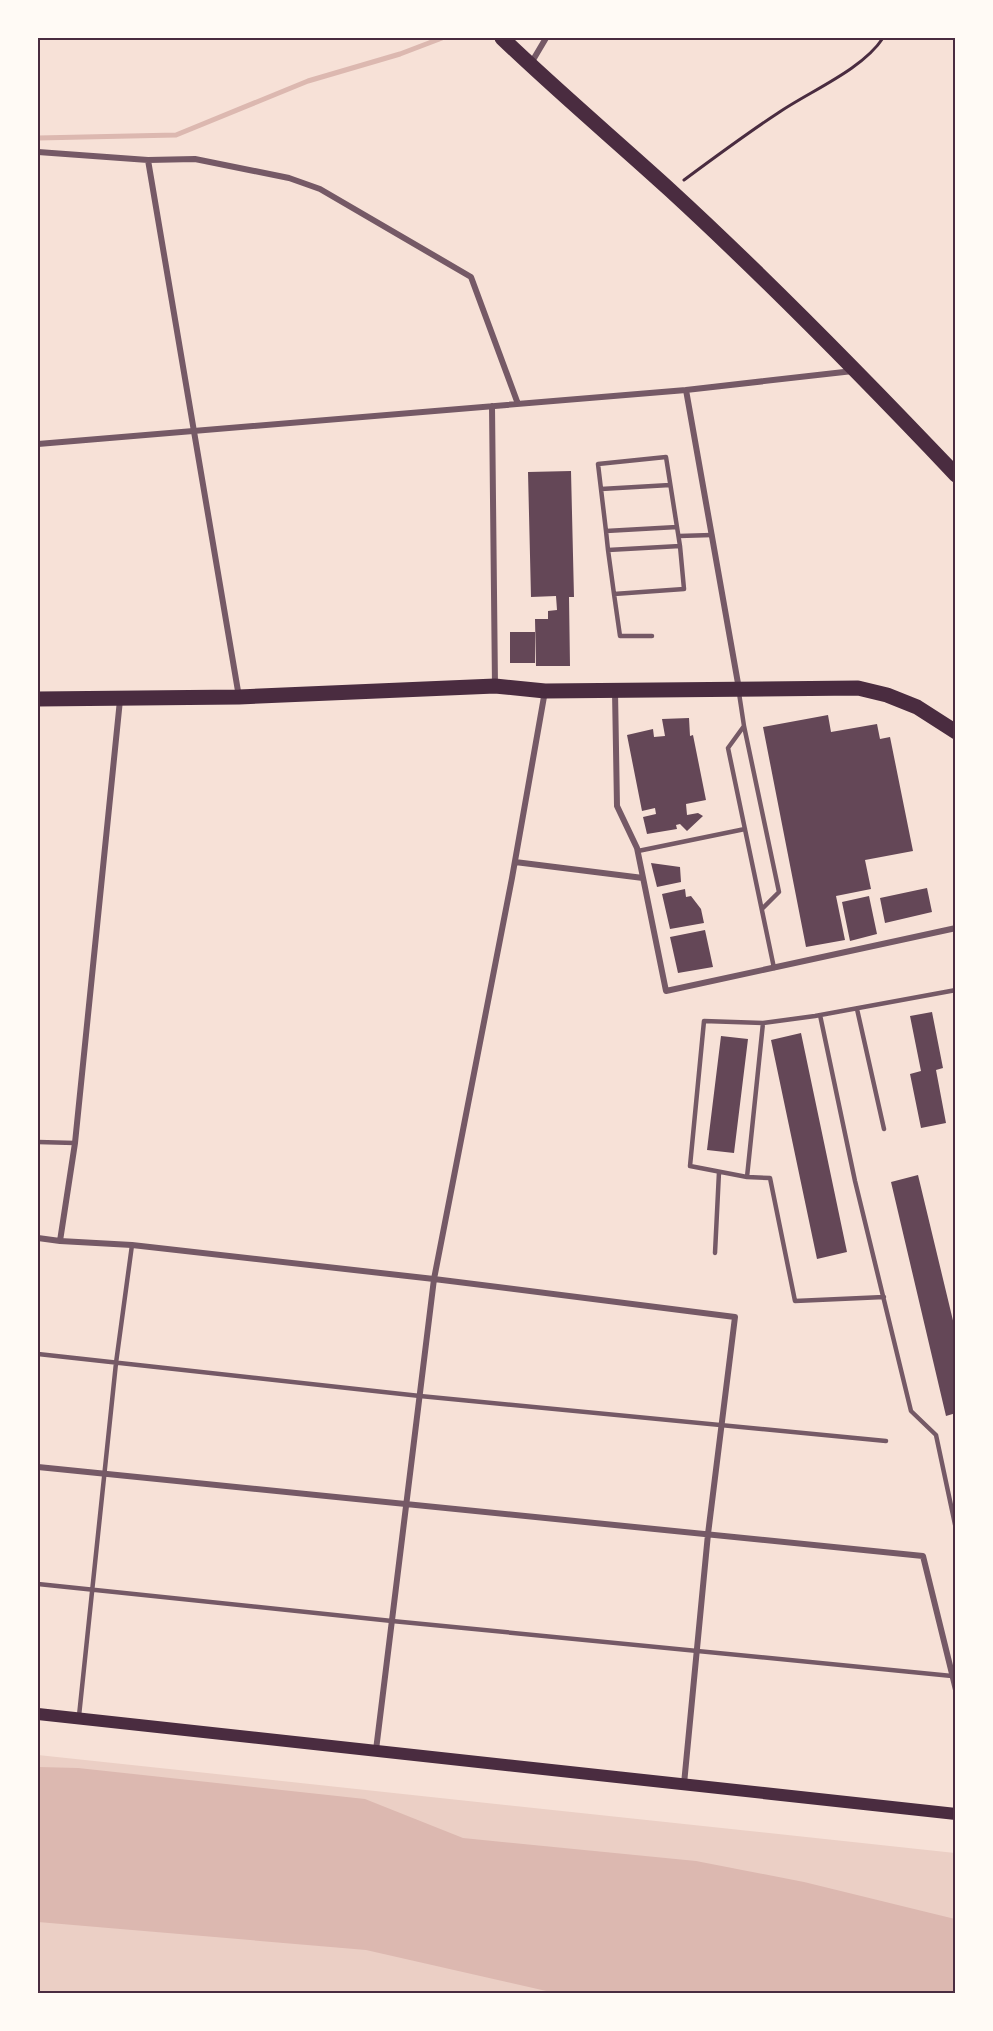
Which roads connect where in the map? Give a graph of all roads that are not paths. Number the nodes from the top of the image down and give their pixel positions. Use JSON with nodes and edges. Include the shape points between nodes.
{"nodes":[{"id":1,"x":546,"y":38,"type":"edge"},
{"id":2,"x":506,"y":41,"type":"edge"},
{"id":3,"x":530,"y":65,"type":"junction"},
{"id":4,"x":38,"y":152,"type":"edge"},
{"id":5,"x":148,"y":160,"type":"junction"},
{"id":6,"x":856,"y":370,"type":"junction"},
{"id":7,"x":686,"y":390,"type":"junction"},
{"id":8,"x":518,"y":404,"type":"junction"},
{"id":9,"x":492,"y":406,"type":"junction"},
{"id":10,"x":194,"y":431,"type":"junction"},
{"id":11,"x":38,"y":444,"type":"edge"},
{"id":12,"x":956,"y":475,"type":"edge"},
{"id":13,"x":670,"y":484,"type":"junction"},
{"id":14,"x":601,"y":489,"type":"junction"},
{"id":15,"x":677,"y":527,"type":"junction"},
{"id":16,"x":606,"y":531,"type":"junction"},
{"id":17,"x":712,"y":535,"type":"junction"},
{"id":18,"x":679,"y":536,"type":"junction"},
{"id":19,"x":680,"y":546,"type":"junction"},
{"id":20,"x":608,"y":550,"type":"junction"},
{"id":21,"x":614,"y":594,"type":"junction"},
{"id":22,"x":652,"y":636,"type":"dead end"},
{"id":23,"x":495,"y":686,"type":"junction"},
{"id":24,"x":739,"y":690,"type":"junction"},
{"id":25,"x":545,"y":691,"type":"junction"},
{"id":26,"x":615,"y":691,"type":"junction"},
{"id":27,"x":239,"y":697,"type":"junction"},
{"id":28,"x":38,"y":699,"type":"edge"},
{"id":29,"x":120,"y":700,"type":"junction"},
{"id":30,"x":744,"y":726,"type":"junction"},
{"id":31,"x":956,"y":732,"type":"edge"},
{"id":32,"x":745,"y":829,"type":"junction"},
{"id":33,"x":638,"y":851,"type":"junction"},
{"id":34,"x":515,"y":862,"type":"junction"},
{"id":35,"x":643,"y":878,"type":"junction"},
{"id":36,"x":762,"y":909,"type":"junction"},
{"id":37,"x":956,"y":928,"type":"edge"},
{"id":38,"x":774,"y":968,"type":"junction"},
{"id":39,"x":956,"y":990,"type":"edge"},
{"id":40,"x":857,"y":1009,"type":"junction"},
{"id":41,"x":820,"y":1015,"type":"junction"},
{"id":42,"x":763,"y":1023,"type":"junction"},
{"id":43,"x":884,"y":1128,"type":"dead end"},
{"id":44,"x":38,"y":1142,"type":"edge"},
{"id":45,"x":75,"y":1143,"type":"junction"},
{"id":46,"x":719,"y":1172,"type":"junction"},
{"id":47,"x":747,"y":1177,"type":"junction"},
{"id":48,"x":38,"y":1238,"type":"edge"},
{"id":49,"x":60,"y":1241,"type":"junction"},
{"id":50,"x":132,"y":1245,"type":"junction"},
{"id":51,"x":715,"y":1253,"type":"dead end"},
{"id":52,"x":434,"y":1279,"type":"junction"},
{"id":53,"x":884,"y":1297,"type":"junction"},
{"id":54,"x":38,"y":1354,"type":"edge"},
{"id":55,"x":116,"y":1363,"type":"junction"},
{"id":56,"x":420,"y":1396,"type":"junction"},
{"id":57,"x":721,"y":1425,"type":"junction"},
{"id":58,"x":886,"y":1442,"type":"dead end"},
{"id":59,"x":38,"y":1467,"type":"edge"},
{"id":60,"x":105,"y":1474,"type":"junction"},
{"id":61,"x":406,"y":1505,"type":"junction"},
{"id":62,"x":956,"y":1529,"type":"edge"},
{"id":63,"x":708,"y":1534,"type":"junction"},
{"id":64,"x":38,"y":1584,"type":"edge"},
{"id":65,"x":92,"y":1590,"type":"junction"},
{"id":66,"x":392,"y":1621,"type":"junction"},
{"id":67,"x":696,"y":1652,"type":"junction"},
{"id":68,"x":952,"y":1676,"type":"junction"},
{"id":69,"x":956,"y":1690,"type":"edge"},
{"id":70,"x":38,"y":1714,"type":"edge"},
{"id":71,"x":79,"y":1718,"type":"junction"},
{"id":72,"x":376,"y":1750,"type":"junction"},
{"id":73,"x":684,"y":1784,"type":"junction"},
{"id":74,"x":956,"y":1814,"type":"edge"}],
"edges":[{"from":1,"to":3,"type":"street"},
{"from":2,"to":3,"type":"main road"},
{"from":3,"to":6,"type":"main road","via":[[671,190]]},
{"from":4,"to":5,"type":"street"},
{"from":5,"to":8,"type":"street","via":[[195,159],[289,178],[320,189],[471,277]]},
{"from":5,"to":10,"type":"street"},
{"from":6,"to":7,"type":"street"},
{"from":6,"to":12,"type":"main road"},
{"from":7,"to":8,"type":"street"},
{"from":7,"to":17,"type":"street"},
{"from":8,"to":9,"type":"street"},
{"from":9,"to":10,"type":"street"},
{"from":9,"to":23,"type":"street"},
{"from":10,"to":11,"type":"street"},
{"from":10,"to":27,"type":"street"},
{"from":13,"to":14,"type":"lane"},
{"from":13,"to":14,"type":"lane","via":[[666,457],[598,464]]},
{"from":13,"to":15,"type":"lane"},
{"from":14,"to":16,"type":"lane"},
{"from":15,"to":16,"type":"lane"},
{"from":15,"to":18,"type":"lane"},
{"from":16,"to":20,"type":"lane"},
{"from":17,"to":18,"type":"lane"},
{"from":17,"to":24,"type":"street"},
{"from":18,"to":19,"type":"lane"},
{"from":19,"to":20,"type":"lane"},
{"from":19,"to":21,"type":"lane","via":[[684,589]]},
{"from":20,"to":21,"type":"lane"},
{"from":21,"to":22,"type":"lane","via":[[620,636]]},
{"from":23,"to":25,"type":"main road"},
{"from":23,"to":27,"type":"main road"},
{"from":24,"to":26,"type":"main road"},
{"from":24,"to":30,"type":"lane"},
{"from":24,"to":31,"type":"main road","via":[[858,688],[917,707]]},
{"from":25,"to":26,"type":"main road"},
{"from":25,"to":34,"type":"street"},
{"from":26,"to":33,"type":"street","via":[[617,806]]},
{"from":27,"to":29,"type":"main road"},
{"from":28,"to":29,"type":"main road"},
{"from":29,"to":45,"type":"street"},
{"from":30,"to":32,"type":"lane","via":[[729,748]]},
{"from":30,"to":36,"type":"lane","via":[[778,892]]},
{"from":32,"to":33,"type":"lane"},
{"from":32,"to":36,"type":"lane"},
{"from":33,"to":35,"type":"street"},
{"from":34,"to":35,"type":"street"},
{"from":34,"to":52,"type":"street"},
{"from":35,"to":38,"type":"street","via":[[666,991]]},
{"from":36,"to":38,"type":"lane"},
{"from":37,"to":38,"type":"street"},
{"from":39,"to":40,"type":"lane"},
{"from":40,"to":41,"type":"lane"},
{"from":40,"to":43,"type":"lane"},
{"from":41,"to":42,"type":"lane"},
{"from":41,"to":53,"type":"lane"},
{"from":42,"to":46,"type":"lane","via":[[704,1021],[690,1166]]},
{"from":42,"to":47,"type":"lane"},
{"from":44,"to":45,"type":"lane"},
{"from":45,"to":49,"type":"street"},
{"from":46,"to":47,"type":"lane"},
{"from":46,"to":51,"type":"lane"},
{"from":47,"to":53,"type":"lane","via":[[770,1178],[795,1301]]},
{"from":48,"to":49,"type":"street"},
{"from":49,"to":50,"type":"street"},
{"from":50,"to":52,"type":"street"},
{"from":50,"to":55,"type":"lane"},
{"from":52,"to":56,"type":"street"},
{"from":52,"to":57,"type":"street","via":[[735,1317]]},
{"from":53,"to":62,"type":"lane","via":[[911,1411],[936,1435]]},
{"from":54,"to":55,"type":"lane"},
{"from":55,"to":56,"type":"lane"},
{"from":55,"to":60,"type":"lane"},
{"from":56,"to":57,"type":"lane"},
{"from":56,"to":61,"type":"street"},
{"from":57,"to":58,"type":"lane"},
{"from":57,"to":63,"type":"street"},
{"from":59,"to":60,"type":"street"},
{"from":60,"to":61,"type":"street"},
{"from":60,"to":65,"type":"lane"},
{"from":61,"to":63,"type":"street"},
{"from":61,"to":66,"type":"street"},
{"from":63,"to":67,"type":"street"},
{"from":63,"to":68,"type":"street","via":[[924,1556]]},
{"from":64,"to":65,"type":"lane"},
{"from":65,"to":66,"type":"lane"},
{"from":65,"to":71,"type":"lane"},
{"from":66,"to":67,"type":"lane"},
{"from":66,"to":72,"type":"street"},
{"from":67,"to":68,"type":"lane"},
{"from":67,"to":73,"type":"street"},
{"from":68,"to":69,"type":"street"},
{"from":70,"to":71,"type":"main road"},
{"from":71,"to":72,"type":"main road"},
{"from":72,"to":73,"type":"main road"},
{"from":73,"to":74,"type":"main road"}]}
